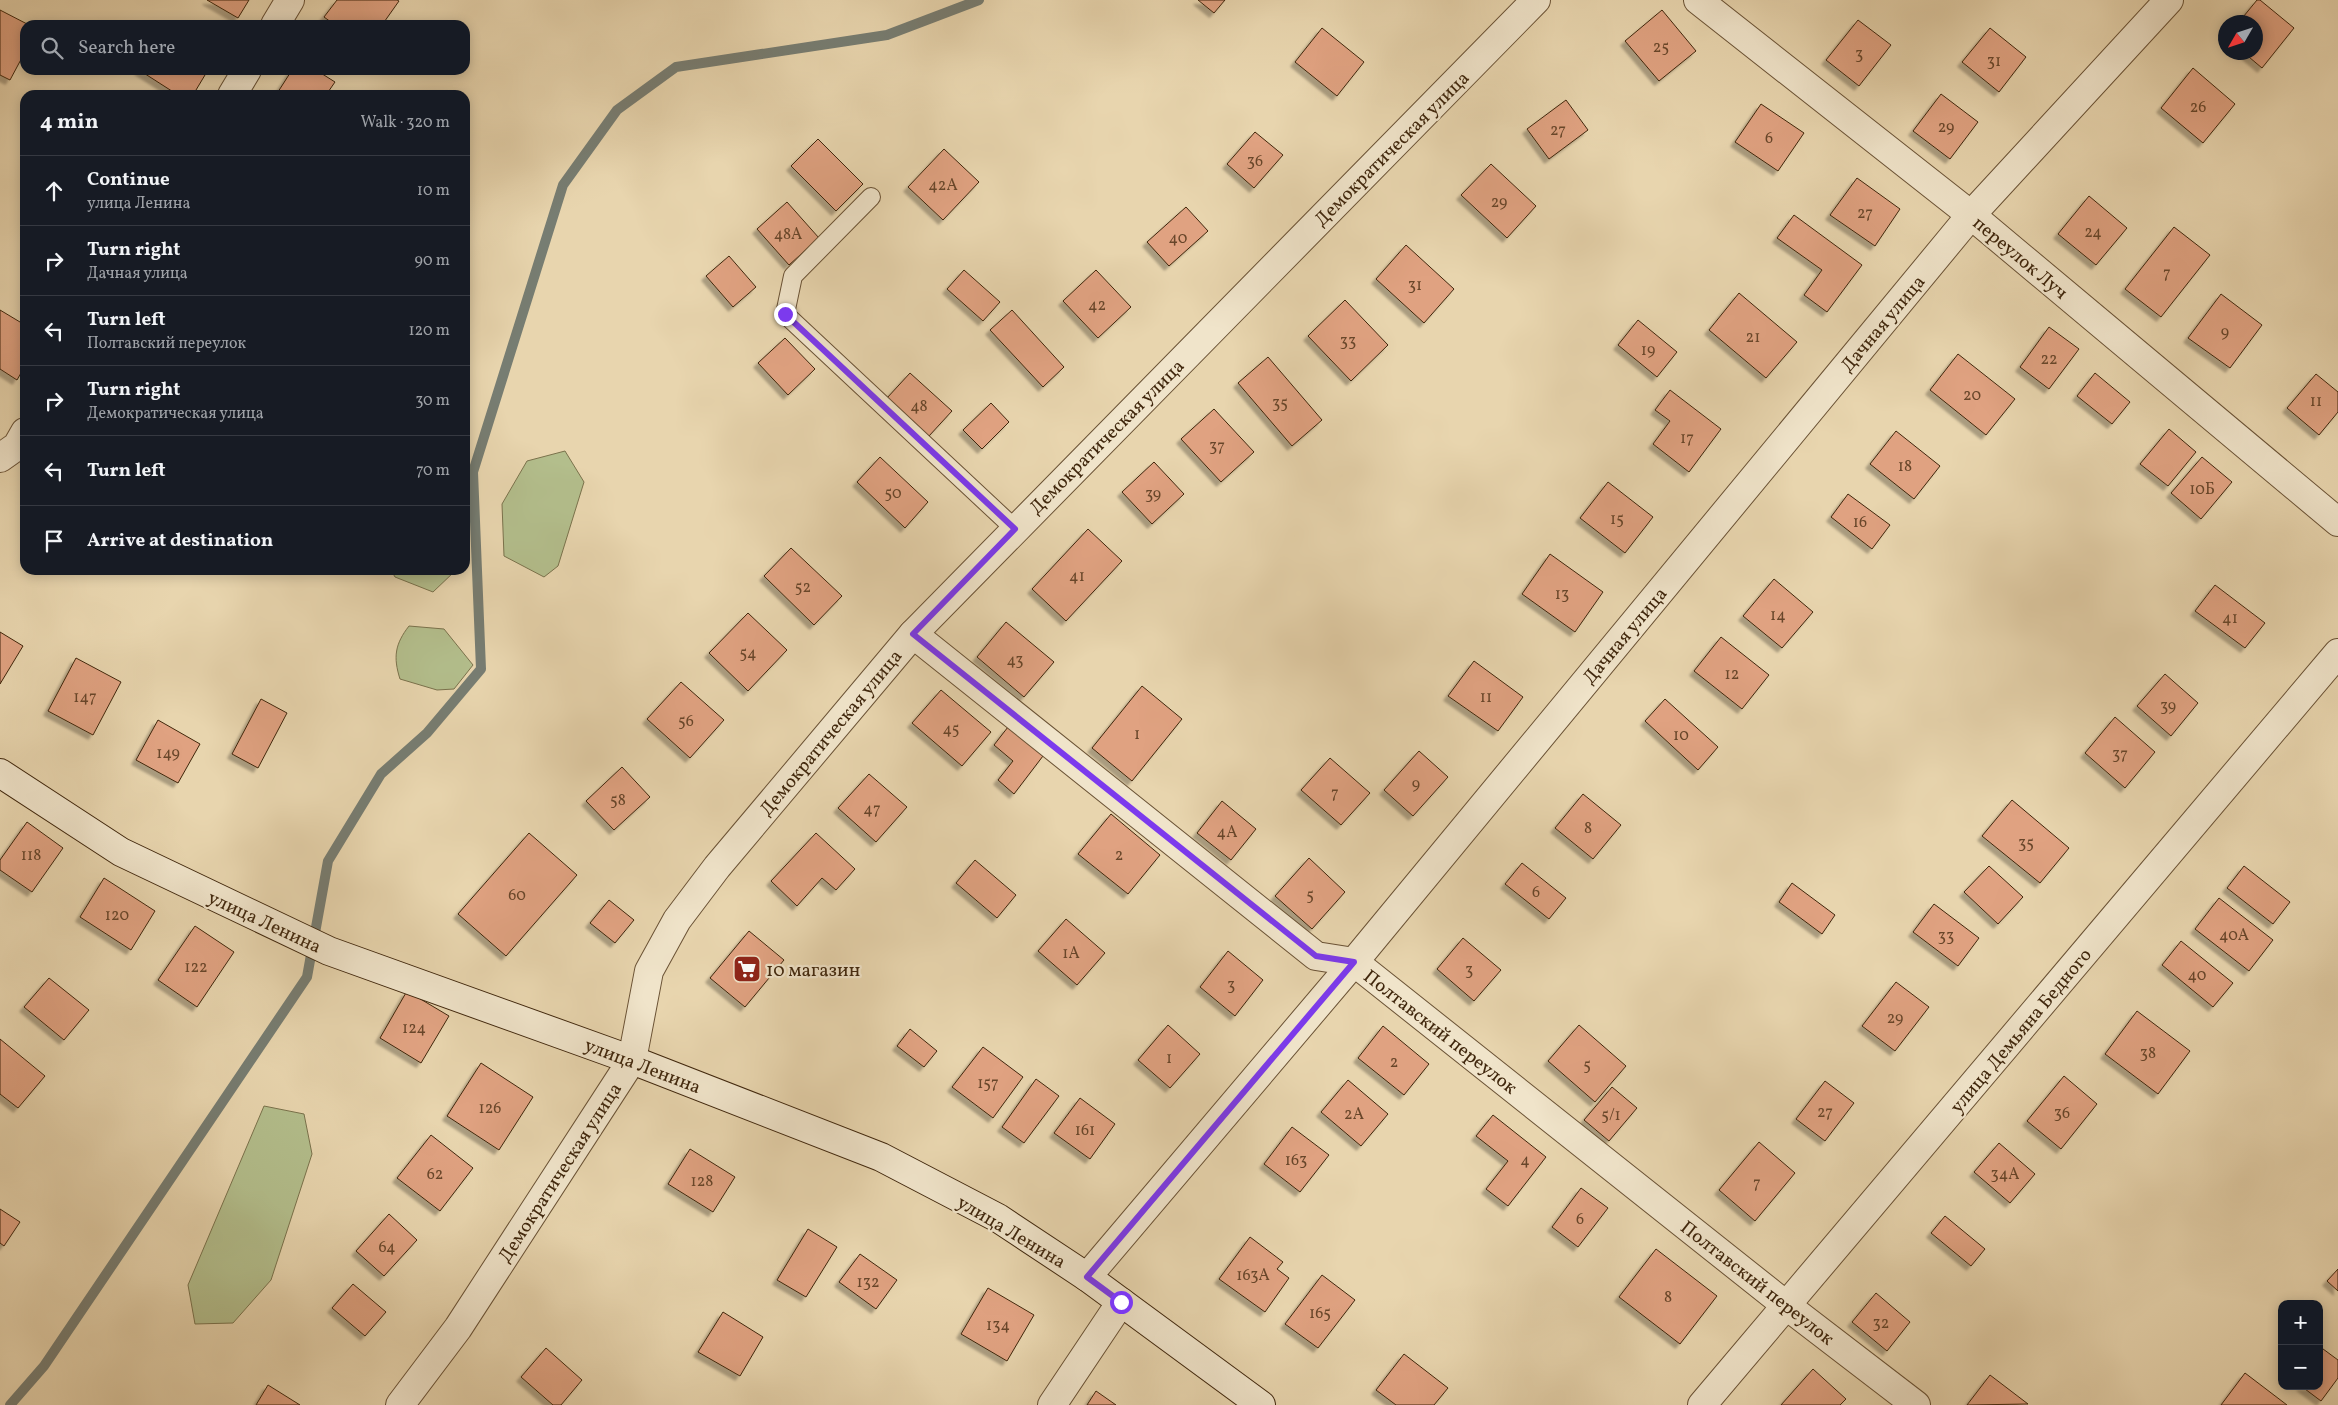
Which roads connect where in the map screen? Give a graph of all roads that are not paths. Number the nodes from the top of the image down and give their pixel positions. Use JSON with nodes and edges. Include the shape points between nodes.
{"nodes":[{"id":1,"x":290,"y":0,"type":"edge"},
{"id":2,"x":1536,"y":0,"type":"edge"},
{"id":3,"x":1698,"y":0,"type":"edge"},
{"id":4,"x":2169,"y":0,"type":"edge"},
{"id":5,"x":278,"y":20,"type":"edge"},
{"id":6,"x":244,"y":75,"type":"edge"},
{"id":7,"x":235,"y":90,"type":"edge"},
{"id":8,"x":871,"y":197,"type":"dead end"},
{"id":9,"x":1971,"y":215,"type":"junction"},
{"id":10,"x":20,"y":441,"type":"edge"},
{"id":11,"x":0,"y":458,"type":"edge"},
{"id":12,"x":2338,"y":522,"type":"edge"},
{"id":13,"x":1015,"y":529,"type":"junction"},
{"id":14,"x":913,"y":634,"type":"junction"},
{"id":15,"x":2338,"y":654,"type":"edge"},
{"id":16,"x":0,"y":773,"type":"edge"},
{"id":17,"x":1354,"y":962,"type":"junction"},
{"id":18,"x":632,"y":1060,"type":"junction"},
{"id":19,"x":1087,"y":1277,"type":"junction"},
{"id":20,"x":1121,"y":1302,"type":"junction"},
{"id":21,"x":1787,"y":1306,"type":"junction"},
{"id":22,"x":400,"y":1405,"type":"edge"},
{"id":23,"x":1052,"y":1405,"type":"edge"},
{"id":24,"x":1261,"y":1405,"type":"edge"},
{"id":25,"x":1702,"y":1405,"type":"edge"},
{"id":26,"x":1916,"y":1405,"type":"edge"}],
"edges":[{"from":1,"to":5,"type":"street"},
{"from":2,"to":13,"type":"street","name":"Демократическая улица"},
{"from":3,"to":9,"type":"street","name":"переулок Луч"},
{"from":4,"to":9,"type":"street","name":"Дачная улица"},
{"from":6,"to":7,"type":"street"},
{"from":8,"to":13,"type":"lane","via":[[793,276],[785,314]]},
{"from":9,"to":12,"type":"street","name":"переулок Луч"},
{"from":9,"to":17,"type":"street","name":"Дачная улица"},
{"from":10,"to":11,"type":"street"},
{"from":13,"to":14,"type":"street","name":"Демократическая улица"},
{"from":14,"to":17,"type":"street","name":"Полтавский переулок","via":[[1316,956]]},
{"from":14,"to":18,"type":"street","name":"Демократическая улица","via":[[717,867],[677,920],[649,971]]},
{"from":15,"to":21,"type":"street","name":"улица Демьяна Бедного"},
{"from":16,"to":18,"type":"street","name":"улица Ленина","via":[[121,852],[329,951]]},
{"from":17,"to":19,"type":"street","name":"Дачная улица"},
{"from":17,"to":21,"type":"street","name":"Полтавский переулок"},
{"from":18,"to":19,"type":"street","name":"улица Ленина","via":[[881,1157],[998,1218]]},
{"from":18,"to":22,"type":"street","name":"Демократическая улица","via":[[458,1328]]},
{"from":19,"to":20,"type":"street","name":"улица Ленина"},
{"from":20,"to":23,"type":"street"},
{"from":20,"to":24,"type":"street","name":"улица Ленина"},
{"from":21,"to":25,"type":"street","name":"улица Демьяна Бедного"},
{"from":21,"to":26,"type":"street","name":"Полтавский переулок"}]}
